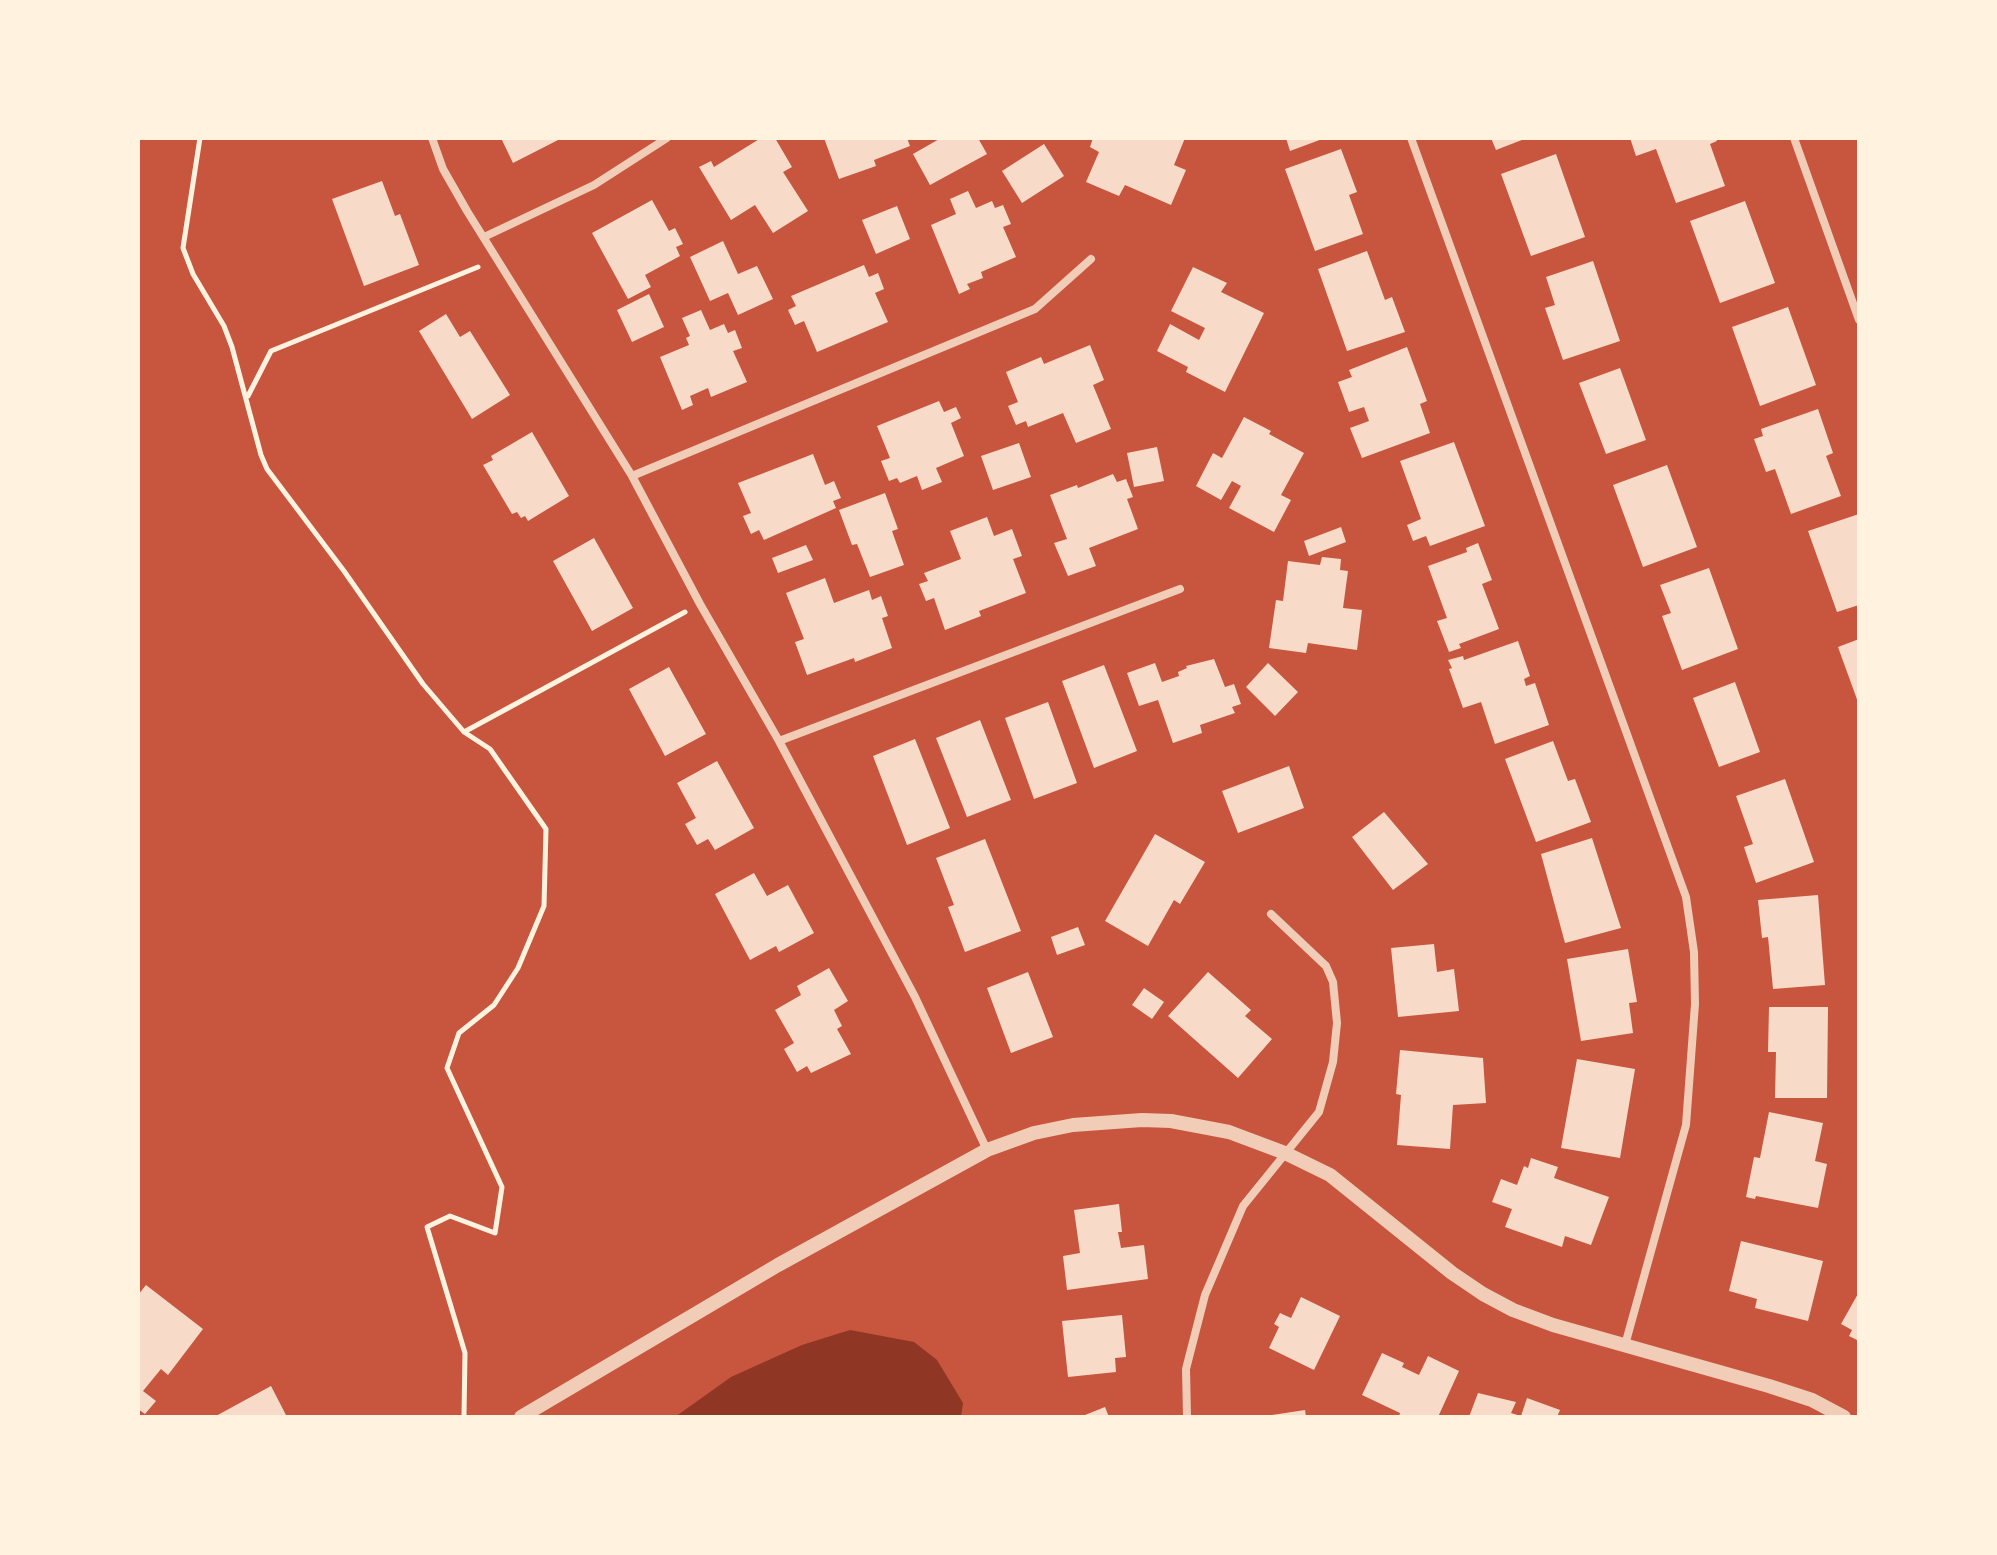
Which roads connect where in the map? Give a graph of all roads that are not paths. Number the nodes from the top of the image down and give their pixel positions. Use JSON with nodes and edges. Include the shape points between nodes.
{"nodes":[{"id":1,"x":432,"y":138,"type":"edge"},
{"id":2,"x":667,"y":138,"type":"edge"},
{"id":3,"x":1411,"y":138,"type":"edge"},
{"id":4,"x":1794,"y":138,"type":"edge"},
{"id":5,"x":484,"y":237,"type":"junction"},
{"id":6,"x":1091,"y":259,"type":"dead end"},
{"id":7,"x":1859,"y":320,"type":"edge"},
{"id":8,"x":632,"y":476,"type":"junction"},
{"id":9,"x":1180,"y":589,"type":"dead end"},
{"id":10,"x":779,"y":741,"type":"junction"},
{"id":11,"x":1271,"y":914,"type":"dead end"},
{"id":12,"x":987,"y":1150,"type":"junction"},
{"id":13,"x":1285,"y":1153,"type":"junction"},
{"id":14,"x":1625,"y":1345,"type":"junction"},
{"id":15,"x":521,"y":1417,"type":"edge"},
{"id":16,"x":1187,"y":1417,"type":"edge"},
{"id":17,"x":1844,"y":1417,"type":"edge"}],
"edges":[{"from":1,"to":5,"type":"street","via":[[443,169]]},
{"from":2,"to":5,"type":"street","via":[[594,185]]},
{"from":3,"to":14,"type":"street","via":[[1686,897],[1695,1004],[1686,1125]]},
{"from":4,"to":7,"type":"street"},
{"from":5,"to":8,"type":"street"},
{"from":6,"to":8,"type":"street","via":[[1035,309]]},
{"from":8,"to":10,"type":"street"},
{"from":9,"to":10,"type":"street"},
{"from":10,"to":12,"type":"street","via":[[915,997]]},
{"from":11,"to":13,"type":"street","via":[[1326,966],[1337,1023],[1319,1112]]},
{"from":12,"to":13,"type":"street","via":[[1073,1125],[1142,1120],[1229,1132]]},
{"from":12,"to":15,"type":"street","via":[[778,1265]]},
{"from":13,"to":14,"type":"street","via":[[1330,1175],[1483,1294],[1553,1325]]},
{"from":13,"to":16,"type":"street","via":[[1243,1206],[1205,1295],[1186,1369]]},
{"from":14,"to":17,"type":"street","via":[[1812,1400]]}]}
